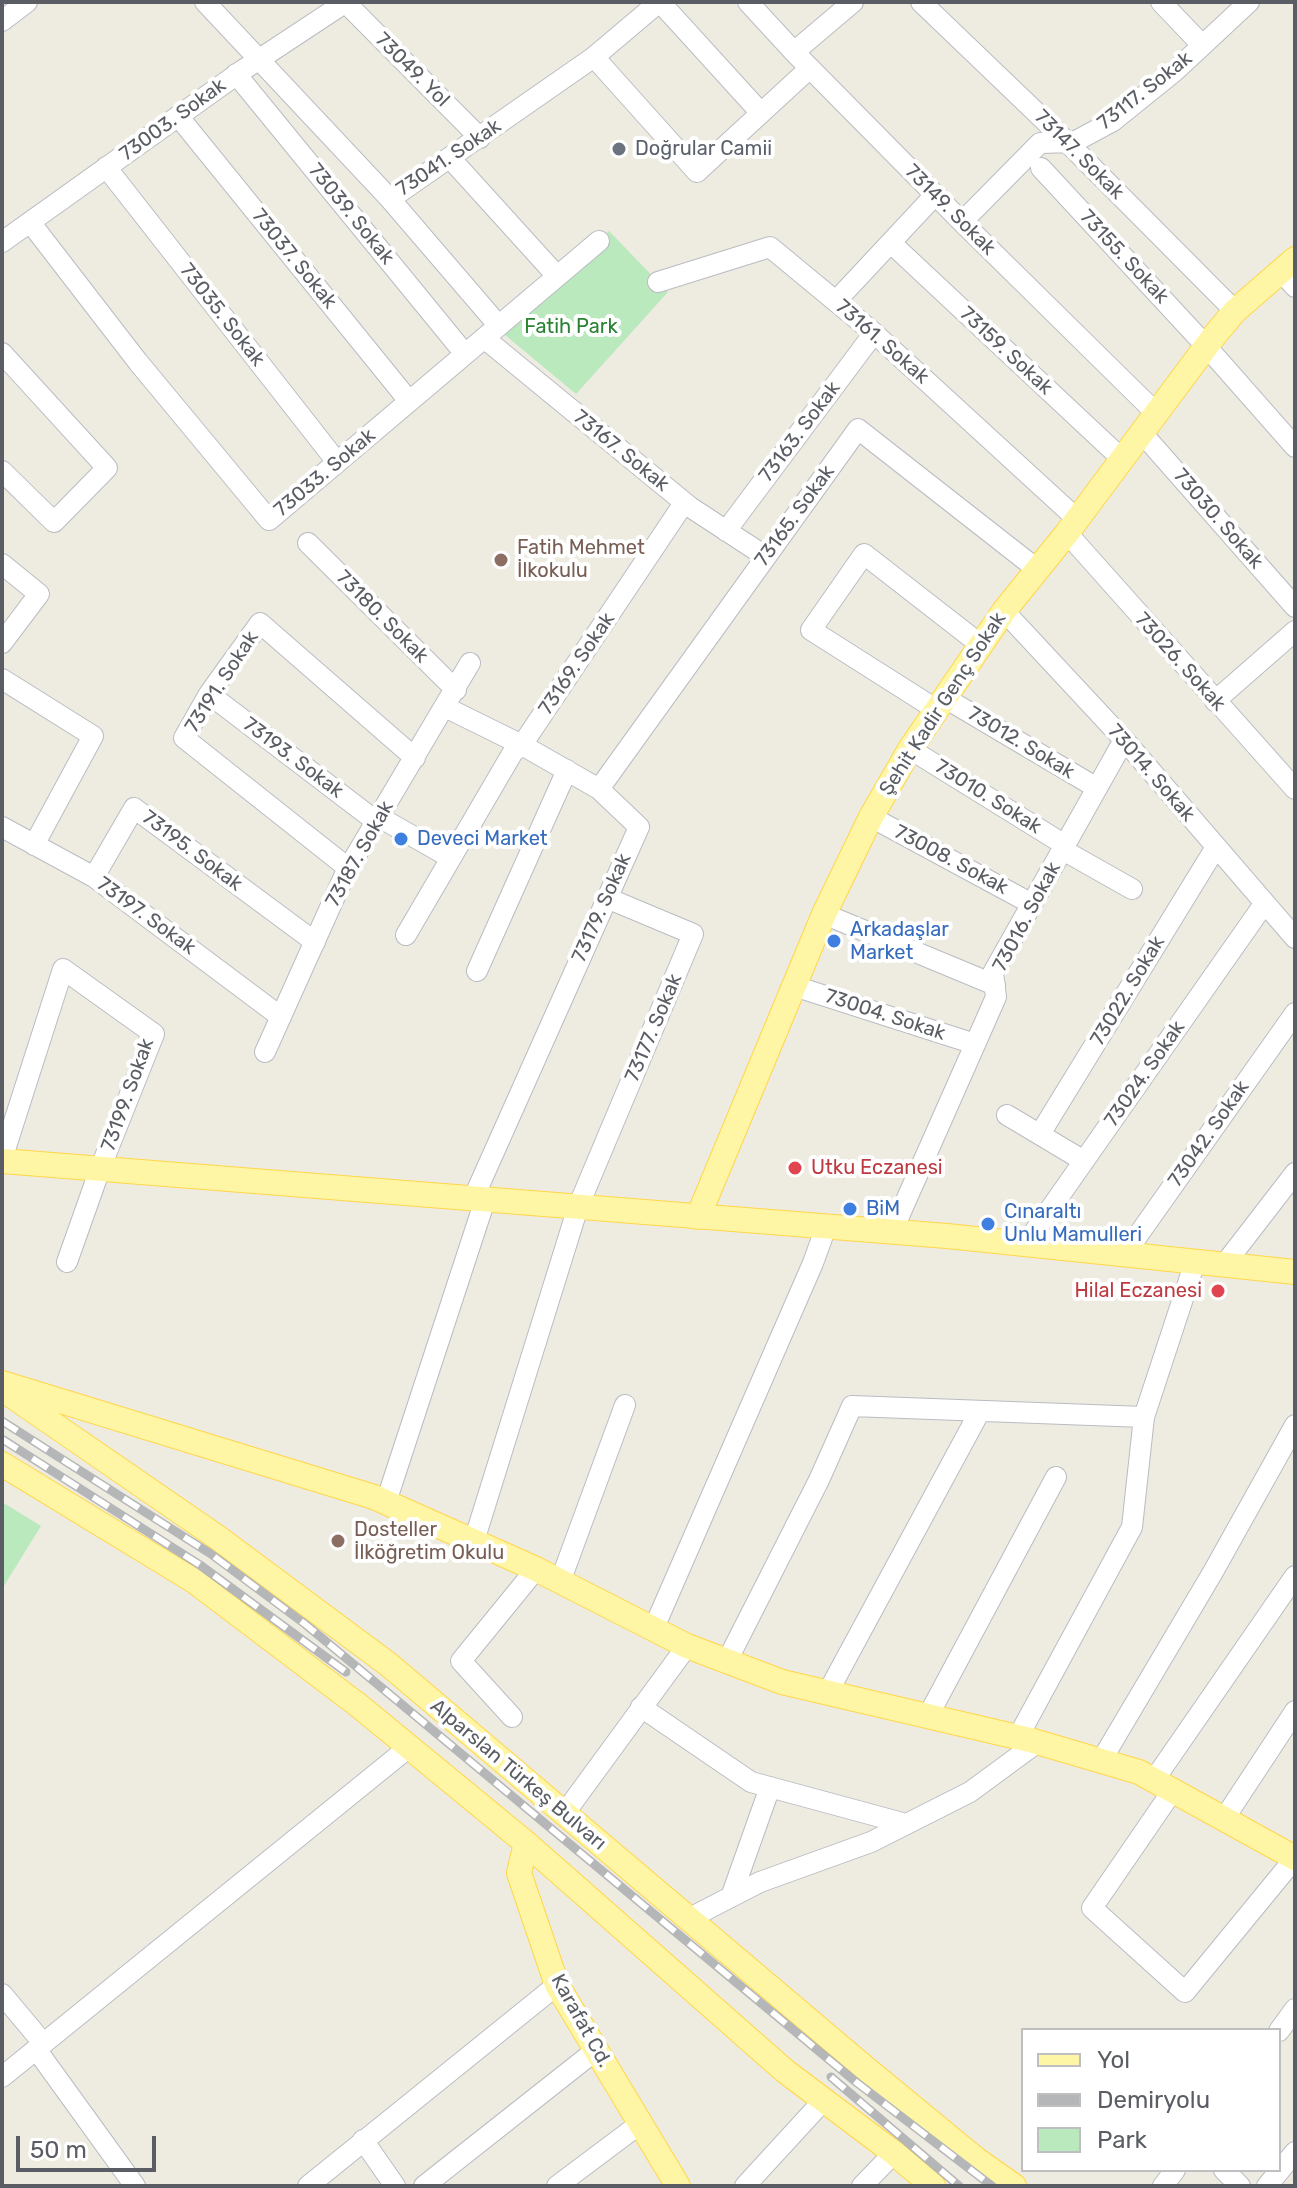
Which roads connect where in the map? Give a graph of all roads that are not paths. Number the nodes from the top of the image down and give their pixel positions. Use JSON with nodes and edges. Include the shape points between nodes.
{"nodes":[{"id":1,"x":27,"y":2,"type":"edge"},
{"id":2,"x":345,"y":2,"type":"edge"},
{"id":3,"x":660,"y":2,"type":"edge"},
{"id":4,"x":748,"y":2,"type":"edge"},
{"id":5,"x":853,"y":2,"type":"edge"},
{"id":6,"x":921,"y":2,"type":"edge"},
{"id":7,"x":1161,"y":2,"type":"edge"},
{"id":8,"x":208,"y":3,"type":"edge"},
{"id":9,"x":1247,"y":3,"type":"edge"},
{"id":10,"x":2,"y":21,"type":"edge"},
{"id":11,"x":1202,"y":45,"type":"junction"},
{"id":12,"x":794,"y":52,"type":"junction"},
{"id":13,"x":594,"y":57,"type":"junction"},
{"id":14,"x":258,"y":60,"type":"junction"},
{"id":15,"x":810,"y":68,"type":"junction"},
{"id":16,"x":236,"y":74,"type":"junction"},
{"id":17,"x":761,"y":113,"type":"junction"},
{"id":18,"x":178,"y":116,"type":"junction"},
{"id":19,"x":480,"y":138,"type":"junction"},
{"id":20,"x":1067,"y":142,"type":"junction"},
{"id":21,"x":450,"y":158,"type":"junction"},
{"id":22,"x":106,"y":167,"type":"junction"},
{"id":23,"x":1041,"y":168,"type":"dead end"},
{"id":24,"x":935,"y":195,"type":"junction"},
{"id":25,"x":390,"y":199,"type":"junction"},
{"id":26,"x":30,"y":222,"type":"junction"},
{"id":27,"x":962,"y":222,"type":"junction"},
{"id":28,"x":599,"y":241,"type":"dead end"},
{"id":29,"x":2,"y":242,"type":"edge"},
{"id":30,"x":891,"y":243,"type":"junction"},
{"id":31,"x":1290,"y":272,"type":"edge"},
{"id":32,"x":557,"y":276,"type":"junction"},
{"id":33,"x":658,"y":282,"type":"dead end"},
{"id":34,"x":836,"y":301,"type":"junction"},
{"id":35,"x":1235,"y":311,"type":"junction"},
{"id":36,"x":491,"y":332,"type":"junction"},
{"id":37,"x":874,"y":333,"type":"junction"},
{"id":38,"x":1206,"y":346,"type":"junction"},
{"id":39,"x":2,"y":353,"type":"edge"},
{"id":40,"x":465,"y":354,"type":"junction"},
{"id":41,"x":409,"y":401,"type":"junction"},
{"id":42,"x":1149,"y":422,"type":"junction"},
{"id":43,"x":1295,"y":447,"type":"edge"},
{"id":44,"x":1122,"y":459,"type":"junction"},
{"id":45,"x":337,"y":462,"type":"junction"},
{"id":46,"x":2,"y":471,"type":"edge"},
{"id":47,"x":684,"y":503,"type":"junction"},
{"id":48,"x":1072,"y":526,"type":"junction"},
{"id":49,"x":726,"y":531,"type":"junction"},
{"id":50,"x":308,"y":543,"type":"dead end"},
{"id":51,"x":765,"y":556,"type":"junction"},
{"id":52,"x":2,"y":564,"type":"edge"},
{"id":53,"x":1038,"y":570,"type":"junction"},
{"id":54,"x":1295,"y":607,"type":"edge"},
{"id":55,"x":1004,"y":611,"type":"junction"},
{"id":56,"x":1295,"y":631,"type":"edge"},
{"id":57,"x":2,"y":643,"type":"edge"},
{"id":58,"x":981,"y":645,"type":"junction"},
{"id":59,"x":470,"y":663,"type":"dead end"},
{"id":60,"x":2,"y":679,"type":"edge"},
{"id":61,"x":209,"y":694,"type":"junction"},
{"id":62,"x":451,"y":699,"type":"junction"},
{"id":63,"x":1215,"y":701,"type":"junction"},
{"id":64,"x":941,"y":704,"type":"junction"},
{"id":65,"x":1124,"y":740,"type":"junction"},
{"id":66,"x":522,"y":745,"type":"junction"},
{"id":67,"x":910,"y":749,"type":"junction"},
{"id":68,"x":415,"y":758,"type":"junction"},
{"id":69,"x":567,"y":770,"type":"junction"},
{"id":70,"x":1097,"y":788,"type":"junction"},
{"id":71,"x":599,"y":789,"type":"junction"},
{"id":72,"x":1295,"y":789,"type":"edge"},
{"id":73,"x":871,"y":817,"type":"junction"},
{"id":74,"x":378,"y":819,"type":"junction"},
{"id":75,"x":2,"y":827,"type":"edge"},
{"id":76,"x":34,"y":845,"type":"junction"},
{"id":77,"x":1216,"y":847,"type":"junction"},
{"id":78,"x":1064,"y":848,"type":"junction"},
{"id":79,"x":451,"y":858,"type":"junction"},
{"id":80,"x":348,"y":868,"type":"junction"},
{"id":81,"x":94,"y":877,"type":"junction"},
{"id":82,"x":1132,"y":889,"type":"dead end"},
{"id":83,"x":607,"y":898,"type":"junction"},
{"id":84,"x":1032,"y":904,"type":"junction"},
{"id":85,"x":1264,"y":904,"type":"junction"},
{"id":86,"x":824,"y":914,"type":"junction"},
{"id":87,"x":406,"y":935,"type":"dead end"},
{"id":88,"x":1295,"y":938,"type":"edge"},
{"id":89,"x":315,"y":942,"type":"junction"},
{"id":90,"x":477,"y":971,"type":"dead end"},
{"id":91,"x":995,"y":985,"type":"junction"},
{"id":92,"x":794,"y":986,"type":"junction"},
{"id":93,"x":1295,"y":1013,"type":"edge"},
{"id":94,"x":281,"y":1017,"type":"junction"},
{"id":95,"x":975,"y":1044,"type":"junction"},
{"id":96,"x":265,"y":1052,"type":"dead end"},
{"id":97,"x":1007,"y":1115,"type":"dead end"},
{"id":98,"x":1040,"y":1134,"type":"junction"},
{"id":99,"x":2,"y":1160,"type":"edge"},
{"id":100,"x":1084,"y":1161,"type":"junction"},
{"id":101,"x":100,"y":1169,"type":"junction"},
{"id":102,"x":1295,"y":1173,"type":"edge"},
{"id":103,"x":479,"y":1200,"type":"junction"},
{"id":104,"x":578,"y":1207,"type":"junction"},
{"id":105,"x":698,"y":1217,"type":"junction"},
{"id":106,"x":826,"y":1227,"type":"junction"},
{"id":107,"x":892,"y":1232,"type":"junction"},
{"id":108,"x":1025,"y":1245,"type":"junction"},
{"id":109,"x":1124,"y":1255,"type":"junction"},
{"id":110,"x":67,"y":1262,"type":"dead end"},
{"id":111,"x":1195,"y":1262,"type":"junction"},
{"id":112,"x":1224,"y":1265,"type":"junction"},
{"id":113,"x":1295,"y":1272,"type":"edge"},
{"id":114,"x":2,"y":1383,"type":"edge"},
{"id":115,"x":2,"y":1389,"type":"edge"},
{"id":116,"x":625,"y":1405,"type":"dead end"},
{"id":117,"x":980,"y":1411,"type":"junction"},
{"id":118,"x":1144,"y":1417,"type":"junction"},
{"id":119,"x":1295,"y":1425,"type":"edge"},
{"id":120,"x":2,"y":1464,"type":"edge"},
{"id":121,"x":1056,"y":1477,"type":"dead end"},
{"id":122,"x":386,"y":1502,"type":"junction"},
{"id":123,"x":474,"y":1541,"type":"junction"},
{"id":124,"x":536,"y":1569,"type":"junction"},
{"id":125,"x":1295,"y":1576,"type":"edge"},
{"id":126,"x":560,"y":1582,"type":"junction"},
{"id":127,"x":653,"y":1630,"type":"junction"},
{"id":128,"x":687,"y":1646,"type":"junction"},
{"id":129,"x":727,"y":1661,"type":"junction"},
{"id":130,"x":828,"y":1692,"type":"junction"},
{"id":131,"x":641,"y":1707,"type":"junction"},
{"id":132,"x":1295,"y":1711,"type":"edge"},
{"id":133,"x":928,"y":1716,"type":"junction"},
{"id":134,"x":512,"y":1717,"type":"dead end"},
{"id":135,"x":1028,"y":1739,"type":"junction"},
{"id":136,"x":408,"y":1748,"type":"junction"},
{"id":137,"x":1101,"y":1761,"type":"junction"},
{"id":138,"x":1163,"y":1785,"type":"junction"},
{"id":139,"x":770,"y":1787,"type":"junction"},
{"id":140,"x":564,"y":1814,"type":"junction"},
{"id":141,"x":1224,"y":1819,"type":"junction"},
{"id":142,"x":906,"y":1824,"type":"junction"},
{"id":143,"x":526,"y":1843,"type":"junction"},
{"id":144,"x":1295,"y":1858,"type":"edge"},
{"id":145,"x":731,"y":1897,"type":"junction"},
{"id":146,"x":688,"y":1919,"type":"junction"},
{"id":147,"x":557,"y":1985,"type":"junction"},
{"id":148,"x":2,"y":1994,"type":"edge"},
{"id":149,"x":1295,"y":2009,"type":"edge"},
{"id":150,"x":1281,"y":2028,"type":"edge"},
{"id":151,"x":40,"y":2046,"type":"junction"},
{"id":152,"x":595,"y":2051,"type":"junction"},
{"id":153,"x":2,"y":2077,"type":"edge"},
{"id":154,"x":823,"y":2101,"type":"junction"},
{"id":155,"x":641,"y":2123,"type":"junction"},
{"id":156,"x":363,"y":2140,"type":"junction"},
{"id":157,"x":1295,"y":2152,"type":"edge"},
{"id":158,"x":894,"y":2153,"type":"junction"},
{"id":159,"x":1281,"y":2169,"type":"edge"},
{"id":160,"x":135,"y":2186,"type":"edge"},
{"id":161,"x":308,"y":2186,"type":"edge"},
{"id":162,"x":395,"y":2186,"type":"edge"},
{"id":163,"x":424,"y":2186,"type":"edge"},
{"id":164,"x":557,"y":2186,"type":"edge"},
{"id":165,"x":678,"y":2186,"type":"edge"},
{"id":166,"x":745,"y":2186,"type":"edge"},
{"id":167,"x":862,"y":2186,"type":"edge"},
{"id":168,"x":933,"y":2186,"type":"edge"},
{"id":169,"x":1014,"y":2186,"type":"edge"}],
"edges":[{"from":1,"to":10,"type":"street"},
{"from":2,"to":14,"type":"street","name":"73003. Sokak"},
{"from":2,"to":19,"type":"street","name":"73049. Yol"},
{"from":3,"to":13,"type":"street","name":"73041. Sokak"},
{"from":3,"to":17,"type":"street"},
{"from":4,"to":12,"type":"street","name":"73149. Sokak"},
{"from":5,"to":12,"type":"street"},
{"from":6,"to":20,"type":"street","name":"73147. Sokak"},
{"from":7,"to":11,"type":"street"},
{"from":8,"to":14,"type":"street","name":"73041. Sokak"},
{"from":9,"to":11,"type":"street","name":"73117. Sokak"},
{"from":11,"to":20,"type":"street","name":"73117. Sokak","via":[[1113,121]]},
{"from":12,"to":15,"type":"street","name":"73149. Sokak"},
{"from":13,"to":17,"type":"street","via":[[697,172]]},
{"from":13,"to":19,"type":"street","name":"73041. Sokak"},
{"from":14,"to":16,"type":"street","name":"73003. Sokak"},
{"from":14,"to":25,"type":"street","name":"73041. Sokak"},
{"from":15,"to":17,"type":"street"},
{"from":15,"to":24,"type":"street","name":"73149. Sokak"},
{"from":16,"to":18,"type":"street","name":"73003. Sokak"},
{"from":16,"to":40,"type":"street","name":"73039. Sokak"},
{"from":18,"to":22,"type":"street","name":"73003. Sokak"},
{"from":18,"to":41,"type":"street","name":"73037. Sokak"},
{"from":19,"to":21,"type":"street","name":"73041. Sokak"},
{"from":20,"to":27,"type":"street","name":"73117. Sokak","via":[[1040,143]]},
{"from":20,"to":35,"type":"street","name":"73147. Sokak"},
{"from":21,"to":25,"type":"street","name":"73041. Sokak"},
{"from":21,"to":32,"type":"street"},
{"from":22,"to":26,"type":"street","name":"73003. Sokak"},
{"from":22,"to":45,"type":"street","name":"73035. Sokak"},
{"from":23,"to":38,"type":"street","name":"73155. Sokak"},
{"from":24,"to":27,"type":"street","name":"73149. Sokak"},
{"from":24,"to":30,"type":"street"},
{"from":25,"to":36,"type":"street","name":"73167. Sokak"},
{"from":26,"to":29,"type":"street","name":"73003. Sokak"},
{"from":26,"to":45,"type":"street","name":"73033. Sokak","via":[[269,520]]},
{"from":27,"to":42,"type":"street","name":"73149. Sokak"},
{"from":28,"to":32,"type":"street","name":"73033. Sokak"},
{"from":30,"to":34,"type":"street"},
{"from":30,"to":44,"type":"street","name":"73159. Sokak"},
{"from":31,"to":35,"type":"main road","name":"Şehit Kadir Genç Sokak"},
{"from":32,"to":36,"type":"street","name":"73033. Sokak"},
{"from":33,"to":34,"type":"street","name":"73161. Sokak","via":[[770,247]]},
{"from":34,"to":37,"type":"street","name":"73161. Sokak"},
{"from":35,"to":38,"type":"main road","name":"Şehit Kadir Genç Sokak"},
{"from":36,"to":40,"type":"street","name":"73033. Sokak"},
{"from":36,"to":47,"type":"street","name":"73167. Sokak"},
{"from":37,"to":48,"type":"street","name":"73161. Sokak"},
{"from":37,"to":49,"type":"street","name":"73163. Sokak"},
{"from":38,"to":42,"type":"main road","name":"Şehit Kadir Genç Sokak"},
{"from":38,"to":43,"type":"street","name":"73155. Sokak"},
{"from":39,"to":46,"type":"street","via":[[107,468],[54,522]]},
{"from":40,"to":41,"type":"street","name":"73033. Sokak"},
{"from":41,"to":45,"type":"street","name":"73033. Sokak"},
{"from":42,"to":44,"type":"main road","name":"Şehit Kadir Genç Sokak"},
{"from":42,"to":54,"type":"street","name":"73030. Sokak"},
{"from":44,"to":48,"type":"main road","name":"Şehit Kadir Genç Sokak"},
{"from":47,"to":49,"type":"street","name":"73167. Sokak"},
{"from":47,"to":66,"type":"street","name":"73169. Sokak"},
{"from":48,"to":53,"type":"main road","name":"Şehit Kadir Genç Sokak"},
{"from":48,"to":63,"type":"street","name":"73026. Sokak"},
{"from":49,"to":51,"type":"street","name":"73167. Sokak"},
{"from":50,"to":62,"type":"street","name":"73180. Sokak"},
{"from":51,"to":53,"type":"street","name":"73165. Sokak","via":[[858,429]]},
{"from":51,"to":71,"type":"street","name":"73165. Sokak"},
{"from":52,"to":57,"type":"street","via":[[39,594]]},
{"from":53,"to":55,"type":"main road","name":"Şehit Kadir Genç Sokak"},
{"from":55,"to":58,"type":"main road","name":"Şehit Kadir Genç Sokak"},
{"from":55,"to":65,"type":"street","name":"73014. Sokak"},
{"from":56,"to":63,"type":"street"},
{"from":58,"to":64,"type":"main road","name":"Şehit Kadir Genç Sokak"},
{"from":58,"to":64,"type":"street","name":"73012. Sokak","via":[[864,554],[811,630]]},
{"from":59,"to":62,"type":"street","name":"73187. Sokak"},
{"from":60,"to":76,"type":"street","via":[[93,736]]},
{"from":61,"to":68,"type":"street","name":"73191. Sokak","via":[[260,623]]},
{"from":61,"to":74,"type":"street","name":"73193. Sokak"},
{"from":61,"to":80,"type":"street","name":"73191. Sokak","via":[[184,738]]},
{"from":62,"to":66,"type":"street","name":"73179. Sokak"},
{"from":62,"to":68,"type":"street","name":"73187. Sokak"},
{"from":63,"to":72,"type":"street","name":"73026. Sokak"},
{"from":64,"to":67,"type":"main road","name":"Şehit Kadir Genç Sokak"},
{"from":64,"to":70,"type":"street","name":"73012. Sokak"},
{"from":65,"to":70,"type":"street","name":"73016. Sokak"},
{"from":65,"to":77,"type":"street","name":"73014. Sokak"},
{"from":66,"to":69,"type":"street","name":"73179. Sokak"},
{"from":66,"to":79,"type":"street","name":"73169. Sokak"},
{"from":67,"to":73,"type":"main road","name":"Şehit Kadir Genç Sokak"},
{"from":67,"to":78,"type":"street","name":"73010. Sokak"},
{"from":68,"to":74,"type":"street","name":"73187. Sokak"},
{"from":69,"to":71,"type":"street","name":"73179. Sokak"},
{"from":69,"to":90,"type":"street"},
{"from":70,"to":78,"type":"street","name":"73016. Sokak"},
{"from":71,"to":83,"type":"street","name":"73179. Sokak","via":[[639,827]]},
{"from":73,"to":84,"type":"street","name":"73008. Sokak"},
{"from":73,"to":86,"type":"main road","name":"Şehit Kadir Genç Sokak"},
{"from":74,"to":79,"type":"street","name":"73193. Sokak"},
{"from":74,"to":80,"type":"street","name":"73187. Sokak"},
{"from":75,"to":76,"type":"street","name":"73197. Sokak"},
{"from":76,"to":81,"type":"street","name":"73197. Sokak"},
{"from":77,"to":85,"type":"street","name":"73014. Sokak"},
{"from":77,"to":98,"type":"street","name":"73022. Sokak"},
{"from":78,"to":82,"type":"street","name":"73010. Sokak"},
{"from":78,"to":84,"type":"street","name":"73016. Sokak"},
{"from":79,"to":87,"type":"street","name":"73169. Sokak"},
{"from":80,"to":89,"type":"street","name":"73187. Sokak"},
{"from":81,"to":89,"type":"street","name":"73195. Sokak","via":[[134,808]]},
{"from":81,"to":94,"type":"street","name":"73197. Sokak"},
{"from":83,"to":103,"type":"street","name":"73179. Sokak"},
{"from":83,"to":104,"type":"street","name":"73177. Sokak","via":[[693,934]]},
{"from":84,"to":91,"type":"street","name":"73016. Sokak","via":[[993,973]]},
{"from":85,"to":88,"type":"street","name":"73014. Sokak"},
{"from":85,"to":100,"type":"street","name":"73024. Sokak"},
{"from":86,"to":91,"type":"street"},
{"from":86,"to":92,"type":"main road","name":"Şehit Kadir Genç Sokak"},
{"from":89,"to":94,"type":"street","name":"73187. Sokak"},
{"from":91,"to":95,"type":"street","name":"73016. Sokak","via":[[996,997]]},
{"from":92,"to":95,"type":"street","name":"73004. Sokak"},
{"from":92,"to":105,"type":"main road","name":"Şehit Kadir Genç Sokak"},
{"from":93,"to":109,"type":"street","name":"73042. Sokak"},
{"from":94,"to":96,"type":"street","name":"73187. Sokak"},
{"from":95,"to":107,"type":"street","name":"73016. Sokak"},
{"from":97,"to":98,"type":"street"},
{"from":98,"to":100,"type":"street"},
{"from":99,"to":101,"type":"main road"},
{"from":99,"to":101,"type":"street","name":"73199. Sokak","via":[[63,969],[154,1034]]},
{"from":100,"to":108,"type":"street","name":"73024. Sokak"},
{"from":101,"to":103,"type":"main road"},
{"from":101,"to":110,"type":"street"},
{"from":102,"to":112,"type":"street"},
{"from":103,"to":104,"type":"main road"},
{"from":103,"to":122,"type":"street","name":"73179. Sokak"},
{"from":104,"to":105,"type":"main road"},
{"from":104,"to":123,"type":"street"},
{"from":105,"to":106,"type":"main road"},
{"from":106,"to":107,"type":"main road"},
{"from":106,"to":127,"type":"street"},
{"from":107,"to":108,"type":"main road"},
{"from":108,"to":109,"type":"main road"},
{"from":109,"to":111,"type":"main road"},
{"from":111,"to":112,"type":"main road"},
{"from":111,"to":118,"type":"street"},
{"from":112,"to":113,"type":"main road"},
{"from":114,"to":122,"type":"main road"},
{"from":115,"to":140,"type":"main road","name":"Alparslan Türkeş Bulvarı","via":[[217,1537],[388,1664]]},
{"from":116,"to":126,"type":"street"},
{"from":117,"to":118,"type":"street"},
{"from":117,"to":129,"type":"street","via":[[852,1406]]},
{"from":117,"to":130,"type":"street"},
{"from":118,"to":135,"type":"street","via":[[1132,1527]]},
{"from":119,"to":137,"type":"street"},
{"from":120,"to":136,"type":"main road","via":[[194,1581]]},
{"from":121,"to":133,"type":"street"},
{"from":122,"to":123,"type":"main road"},
{"from":123,"to":124,"type":"main road"},
{"from":124,"to":126,"type":"main road"},
{"from":124,"to":134,"type":"street","via":[[461,1661]]},
{"from":125,"to":138,"type":"street"},
{"from":126,"to":127,"type":"main road"},
{"from":127,"to":128,"type":"main road"},
{"from":128,"to":129,"type":"main road"},
{"from":128,"to":131,"type":"street"},
{"from":129,"to":130,"type":"main road"},
{"from":130,"to":133,"type":"main road"},
{"from":131,"to":139,"type":"street","via":[[751,1782]]},
{"from":131,"to":140,"type":"street"},
{"from":132,"to":141,"type":"street"},
{"from":133,"to":135,"type":"main road"},
{"from":135,"to":137,"type":"main road"},
{"from":135,"to":142,"type":"street","via":[[970,1792]]},
{"from":136,"to":143,"type":"main road"},
{"from":136,"to":151,"type":"street"},
{"from":137,"to":138,"type":"main road"},
{"from":138,"to":141,"type":"main road"},
{"from":138,"to":144,"type":"street","via":[[1092,1908],[1185,1992]]},
{"from":139,"to":142,"type":"street"},
{"from":139,"to":145,"type":"street"},
{"from":140,"to":146,"type":"main road","name":"Alparslan Türkeş Bulvarı"},
{"from":141,"to":144,"type":"main road"},
{"from":142,"to":145,"type":"street"},
{"from":143,"to":147,"type":"main road","name":"Karafat Cd.","via":[[519,1873]]},
{"from":143,"to":154,"type":"main road"},
{"from":145,"to":146,"type":"street"},
{"from":146,"to":169,"type":"main road","name":"Alparslan Türkeş Bulvarı"},
{"from":147,"to":152,"type":"main road","name":"Karafat Cd."},
{"from":147,"to":156,"type":"street"},
{"from":148,"to":151,"type":"street"},
{"from":149,"to":150,"type":"street"},
{"from":151,"to":153,"type":"street"},
{"from":151,"to":160,"type":"street"},
{"from":152,"to":155,"type":"main road","name":"Karafat Cd."},
{"from":152,"to":163,"type":"street"},
{"from":154,"to":158,"type":"main road"},
{"from":154,"to":166,"type":"street"},
{"from":155,"to":164,"type":"street"},
{"from":155,"to":165,"type":"main road","name":"Karafat Cd."},
{"from":156,"to":161,"type":"street"},
{"from":156,"to":162,"type":"street"},
{"from":157,"to":159,"type":"street"},
{"from":158,"to":167,"type":"street"},
{"from":158,"to":168,"type":"main road"}]}
